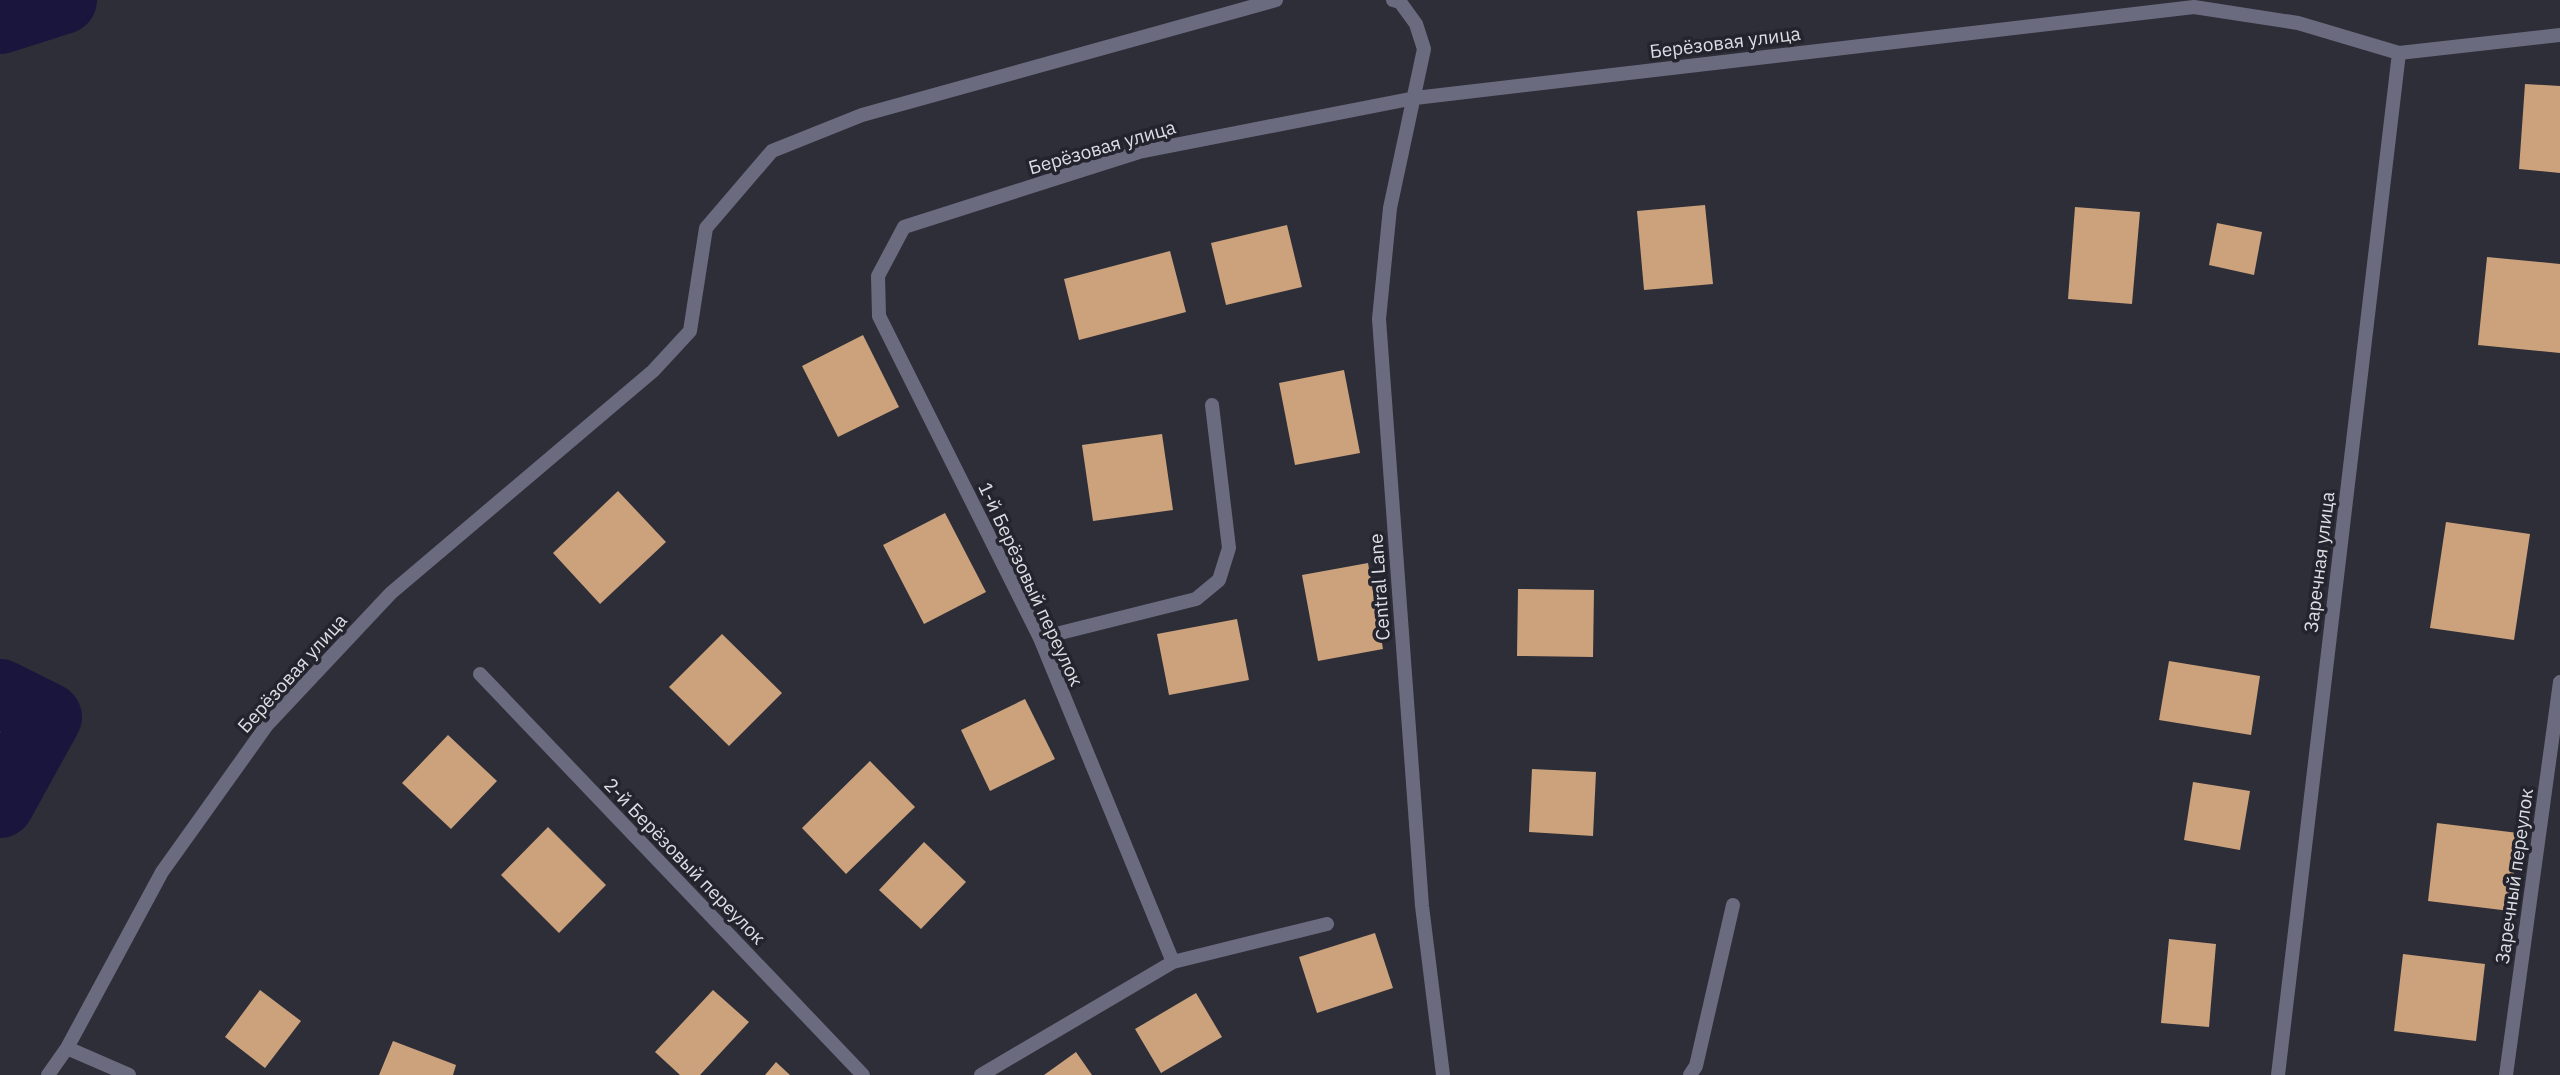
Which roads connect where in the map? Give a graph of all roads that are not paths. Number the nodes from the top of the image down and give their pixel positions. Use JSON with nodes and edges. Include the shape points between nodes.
{"nodes":[{"id":1,"x":1276,"y":0,"type":"edge"},
{"id":2,"x":1393,"y":0,"type":"edge"},
{"id":3,"x":2560,"y":35,"type":"edge"},
{"id":4,"x":2399,"y":53,"type":"junction"},
{"id":5,"x":1415,"y":98,"type":"junction"},
{"id":6,"x":904,"y":227,"type":"joint"},
{"id":7,"x":1212,"y":405,"type":"dead end"},
{"id":8,"x":1040,"y":638,"type":"junction"},
{"id":9,"x":480,"y":674,"type":"dead end"},
{"id":10,"x":2560,"y":682,"type":"edge"},
{"id":11,"x":1733,"y":905,"type":"dead end"},
{"id":12,"x":1326,"y":924,"type":"dead end"},
{"id":13,"x":1173,"y":962,"type":"junction"},
{"id":14,"x":67,"y":1048,"type":"junction"},
{"id":15,"x":48,"y":1075,"type":"edge"},
{"id":16,"x":129,"y":1075,"type":"edge"},
{"id":17,"x":863,"y":1075,"type":"edge"},
{"id":18,"x":982,"y":1075,"type":"edge"},
{"id":19,"x":1443,"y":1075,"type":"edge"},
{"id":20,"x":1690,"y":1075,"type":"edge"},
{"id":21,"x":2277,"y":1075,"type":"edge"},
{"id":22,"x":2506,"y":1075,"type":"edge"}],
"edges":[{"from":1,"to":14,"type":"street","name":"Берёзовая улица","via":[[862,115],[772,151],[706,228],[690,331],[653,370],[391,593],[267,725],[162,872]]},
{"from":2,"to":5,"type":"street","name":"Central Lane","via":[[1400,2],[1416,24],[1424,49]]},
{"from":3,"to":4,"type":"street","name":"Берёзовая улица"},
{"from":4,"to":5,"type":"street","name":"Берёзовая улица","via":[[2298,23],[2194,7]]},
{"from":4,"to":21,"type":"street","name":"Заречная улица"},
{"from":5,"to":6,"type":"street","name":"Берёзовая улица","via":[[1139,152]]},
{"from":5,"to":19,"type":"street","name":"Central Lane","via":[[1390,208],[1379,318],[1422,906]]},
{"from":6,"to":8,"type":"street","name":"1-й Берёзовый переулок","via":[[878,276],[879,316]]},
{"from":7,"to":8,"type":"street","via":[[1229,548],[1219,580],[1196,599]]},
{"from":8,"to":13,"type":"street","name":"1-й Берёзовый переулок"},
{"from":9,"to":17,"type":"street","name":"2-й Берёзовый переулок"},
{"from":10,"to":22,"type":"street","name":"Заречный переулок"},
{"from":11,"to":20,"type":"street","via":[[1696,1066]]},
{"from":12,"to":13,"type":"street"},
{"from":13,"to":18,"type":"street"},
{"from":14,"to":15,"type":"street","name":"Берёзовая улица"},
{"from":14,"to":16,"type":"street"}]}
